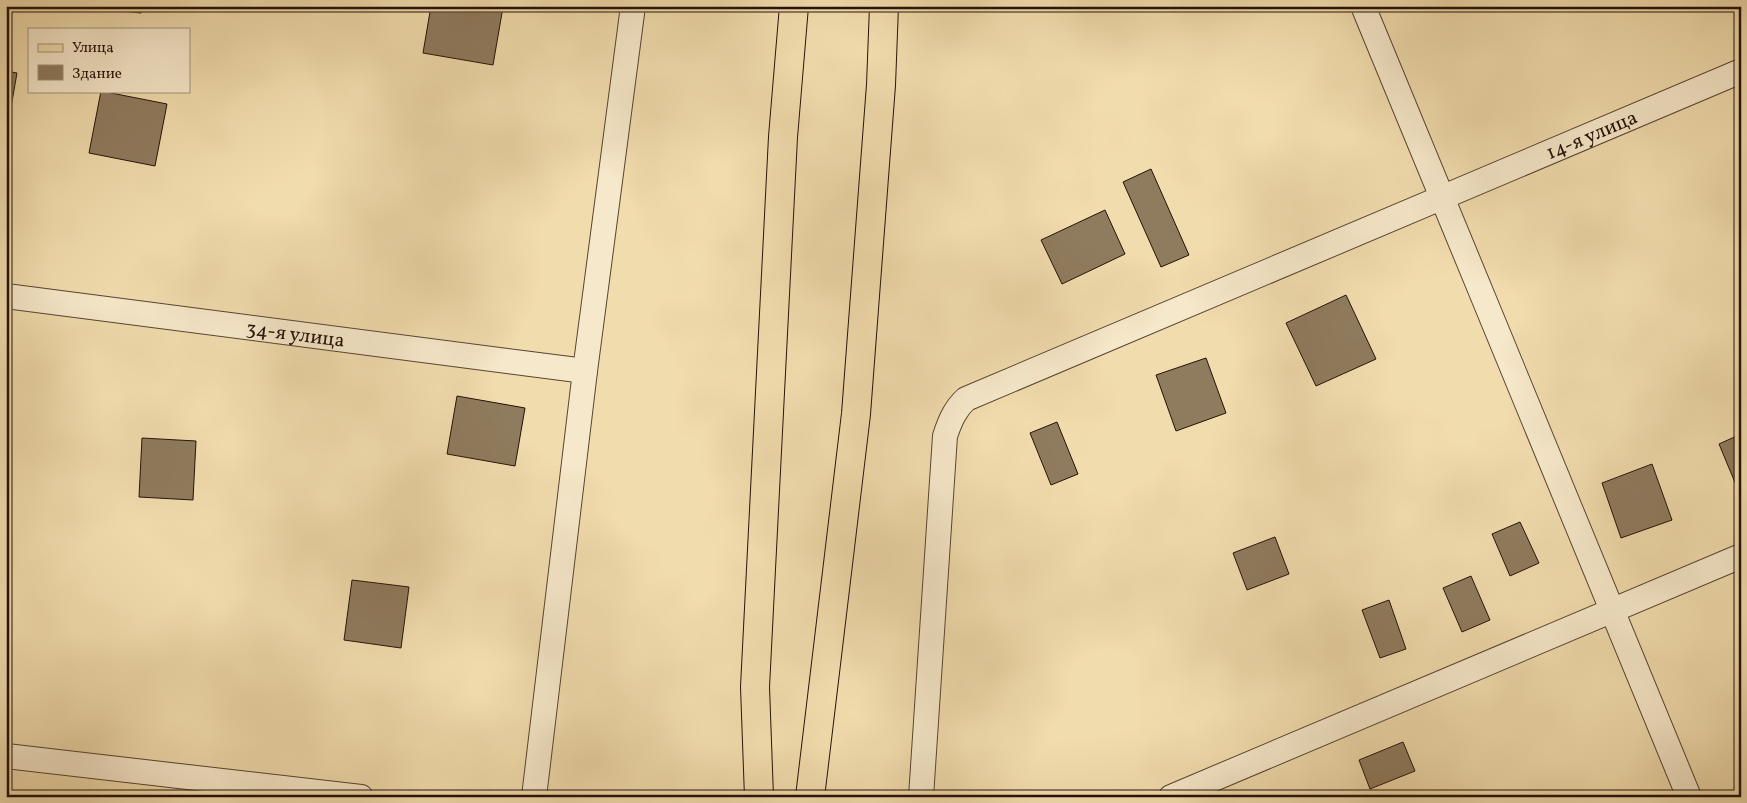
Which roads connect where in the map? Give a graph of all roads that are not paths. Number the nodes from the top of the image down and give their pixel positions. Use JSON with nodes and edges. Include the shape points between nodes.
{"nodes":[{"id":1,"x":633,"y":6,"type":"edge"},
{"id":2,"x":794,"y":6,"type":"edge"},
{"id":3,"x":884,"y":6,"type":"edge"},
{"id":4,"x":1363,"y":6,"type":"edge"},
{"id":5,"x":1741,"y":71,"type":"edge"},
{"id":6,"x":1441,"y":198,"type":"junction"},
{"id":7,"x":6,"y":296,"type":"edge"},
{"id":8,"x":586,"y":372,"type":"junction"},
{"id":9,"x":1741,"y":556,"type":"edge"},
{"id":10,"x":1613,"y":609,"type":"junction"},
{"id":11,"x":6,"y":756,"type":"edge"},
{"id":12,"x":361,"y":797,"type":"edge"},
{"id":13,"x":534,"y":797,"type":"edge"},
{"id":14,"x":759,"y":797,"type":"edge"},
{"id":15,"x":810,"y":797,"type":"edge"},
{"id":16,"x":921,"y":797,"type":"edge"},
{"id":17,"x":1171,"y":797,"type":"edge"},
{"id":18,"x":1689,"y":797,"type":"edge"}],
"edges":[{"from":1,"to":8,"type":"street"},
{"from":2,"to":14,"type":"main road","via":[[782,146],[755,677]]},
{"from":3,"to":15,"type":"main road","via":[[856,414]]},
{"from":4,"to":6,"type":"street"},
{"from":5,"to":6,"type":"street","name":"14-я улица"},
{"from":6,"to":10,"type":"street"},
{"from":6,"to":16,"type":"street","name":"14-я улица","via":[[988,389],[960,405],[945,436]]},
{"from":7,"to":8,"type":"street","name":"34-я улица"},
{"from":8,"to":13,"type":"street"},
{"from":9,"to":10,"type":"street"},
{"from":10,"to":17,"type":"street"},
{"from":10,"to":18,"type":"street"},
{"from":11,"to":12,"type":"street"}]}
